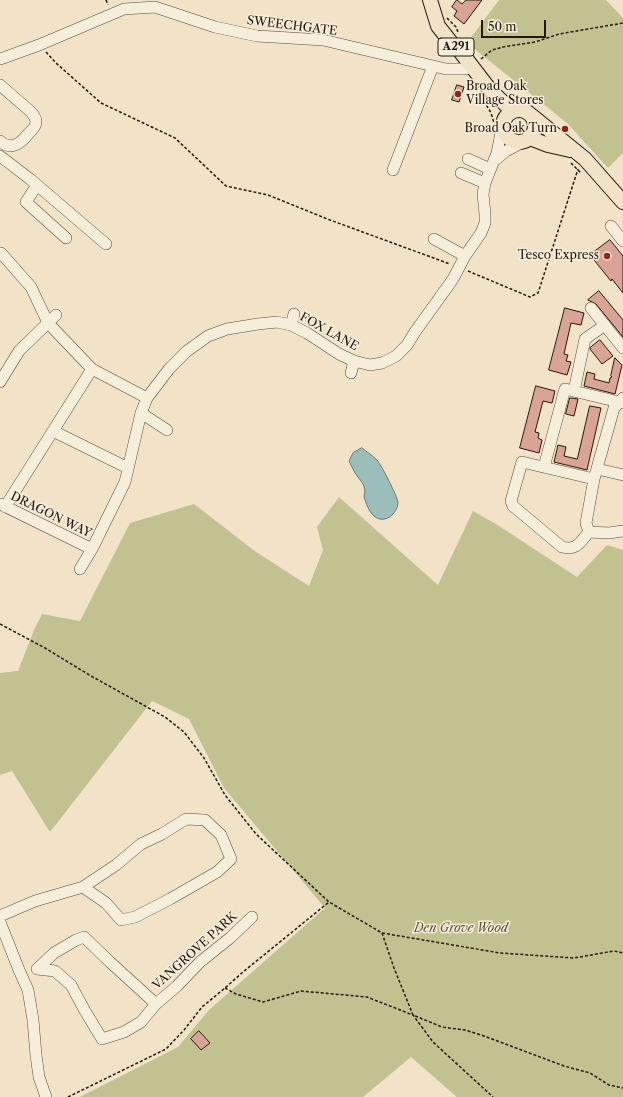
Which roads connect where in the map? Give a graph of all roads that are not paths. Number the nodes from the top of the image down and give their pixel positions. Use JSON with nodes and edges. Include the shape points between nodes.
{"nodes":[{"id":1,"x":430,"y":0,"type":"edge"},
{"id":2,"x":0,"y":59,"type":"edge"},
{"id":3,"x":433,"y":66,"type":"junction"},
{"id":4,"x":472,"y":67,"type":"junction"},
{"id":5,"x":0,"y":85,"type":"edge"},
{"id":6,"x":487,"y":95,"type":"junction"},
{"id":7,"x":529,"y":113,"type":"junction"},
{"id":8,"x":500,"y":126,"type":"junction"},
{"id":9,"x":529,"y":139,"type":"junction"},
{"id":10,"x":0,"y":141,"type":"edge"},
{"id":11,"x":0,"y":156,"type":"edge"},
{"id":12,"x":468,"y":159,"type":"dead end"},
{"id":13,"x":576,"y":160,"type":"junction"},
{"id":14,"x":492,"y":165,"type":"junction"},
{"id":15,"x":393,"y":170,"type":"dead end"},
{"id":16,"x":462,"y":173,"type":"dead end"},
{"id":17,"x":485,"y":183,"type":"junction"},
{"id":18,"x":37,"y":185,"type":"junction"},
{"id":19,"x":623,"y":202,"type":"edge"},
{"id":20,"x":611,"y":226,"type":"dead end"},
{"id":21,"x":66,"y":238,"type":"dead end"},
{"id":22,"x":434,"y":239,"type":"dead end"},
{"id":23,"x":623,"y":241,"type":"edge"},
{"id":24,"x":106,"y":244,"type":"dead end"},
{"id":25,"x":0,"y":254,"type":"edge"},
{"id":26,"x":465,"y":256,"type":"junction"},
{"id":27,"x":591,"y":308,"type":"dead end"},
{"id":28,"x":52,"y":319,"type":"junction"},
{"id":29,"x":605,"y":325,"type":"junction"},
{"id":30,"x":623,"y":348,"type":"edge"},
{"id":31,"x":354,"y":361,"type":"junction"},
{"id":32,"x":92,"y":369,"type":"junction"},
{"id":33,"x":351,"y":373,"type":"dead end"},
{"id":34,"x":0,"y":382,"type":"edge"},
{"id":35,"x":570,"y":390,"type":"junction"},
{"id":36,"x":147,"y":398,"type":"junction"},
{"id":37,"x":622,"y":401,"type":"edge"},
{"id":38,"x":141,"y":413,"type":"junction"},
{"id":39,"x":167,"y":430,"type":"dead end"},
{"id":40,"x":53,"y":431,"type":"junction"},
{"id":41,"x":544,"y":467,"type":"junction"},
{"id":42,"x":128,"y":468,"type":"junction"},
{"id":43,"x":595,"y":474,"type":"junction"},
{"id":44,"x":623,"y":475,"type":"edge"},
{"id":45,"x":3,"y":506,"type":"edge"},
{"id":46,"x":623,"y":531,"type":"edge"},
{"id":47,"x":589,"y":532,"type":"junction"},
{"id":48,"x":92,"y":549,"type":"junction"},
{"id":49,"x":80,"y":569,"type":"dead end"},
{"id":50,"x":83,"y":887,"type":"junction"},
{"id":51,"x":0,"y":916,"type":"edge"},
{"id":52,"x":252,"y":917,"type":"dead end"},
{"id":53,"x":1,"y":926,"type":"edge"},
{"id":54,"x":37,"y":969,"type":"junction"},
{"id":55,"x":19,"y":970,"type":"junction"},
{"id":56,"x":156,"y":1004,"type":"junction"},
{"id":57,"x":46,"y":1097,"type":"edge"}],
"edges":[{"from":1,"to":4,"type":"main road","number":"A291","via":[[438,26]]},
{"from":2,"to":3,"type":"street","name":"SWEECHGATE","via":[[124,9],[155,7],[215,27],[256,36],[323,40]]},
{"from":3,"to":4,"type":"street","name":"SWEECHGATE","via":[[446,69]]},
{"from":3,"to":15,"type":"street"},
{"from":4,"to":6,"type":"main road","number":"A291"},
{"from":5,"to":10,"type":"street","via":[[34,115],[36,121],[35,126],[17,145]]},
{"from":6,"to":7,"type":"main road","number":"A291"},
{"from":6,"to":8,"type":"main road","number":"A291"},
{"from":7,"to":8,"type":"main road","via":[[515,110],[510,112]]},
{"from":7,"to":9,"type":"main road","via":[[535,125]]},
{"from":7,"to":13,"type":"main road","number":"A291"},
{"from":8,"to":9,"type":"main road","via":[[510,140],[519,142]]},
{"from":8,"to":14,"type":"street","name":"FOX LANE","via":[[499,145]]},
{"from":9,"to":13,"type":"main road","via":[[548,145]]},
{"from":9,"to":14,"type":"street","via":[[506,151]]},
{"from":11,"to":18,"type":"street"},
{"from":12,"to":14,"type":"street"},
{"from":13,"to":19,"type":"main road","number":"A291"},
{"from":14,"to":17,"type":"street","name":"FOX LANE"},
{"from":16,"to":17,"type":"street"},
{"from":17,"to":26,"type":"street","name":"FOX LANE","via":[[485,223]]},
{"from":18,"to":21,"type":"street","via":[[26,202]]},
{"from":18,"to":24,"type":"street"},
{"from":20,"to":23,"type":"street"},
{"from":22,"to":26,"type":"street"},
{"from":25,"to":28,"type":"street","via":[[30,287]]},
{"from":26,"to":31,"type":"street","name":"FOX LANE","via":[[453,279],[407,345],[396,356],[382,363],[370,365]]},
{"from":27,"to":29,"type":"street"},
{"from":28,"to":32,"type":"street"},
{"from":28,"to":34,"type":"street","via":[[20,351]]},
{"from":29,"to":30,"type":"street"},
{"from":29,"to":35,"type":"street","via":[[586,339]]},
{"from":31,"to":33,"type":"street"},
{"from":31,"to":36,"type":"street","name":"FOX LANE","via":[[340,349],[307,333],[292,320],[227,329],[208,336],[187,350]]},
{"from":32,"to":36,"type":"street"},
{"from":32,"to":40,"type":"street"},
{"from":35,"to":37,"type":"street"},
{"from":35,"to":41,"type":"street"},
{"from":36,"to":38,"type":"street","name":"FOX LANE"},
{"from":37,"to":43,"type":"street","via":[[614,408]]},
{"from":38,"to":39,"type":"street"},
{"from":38,"to":42,"type":"street","name":"FOX LANE"},
{"from":40,"to":42,"type":"street"},
{"from":40,"to":45,"type":"street"},
{"from":41,"to":43,"type":"street"},
{"from":41,"to":47,"type":"street","via":[[522,462],[511,501],[513,506],[562,547],[569,549],[577,545]]},
{"from":42,"to":48,"type":"street","name":"FOX LANE","via":[[125,482]]},
{"from":43,"to":44,"type":"street"},
{"from":43,"to":47,"type":"street","via":[[586,523]]},
{"from":45,"to":48,"type":"street","name":"DRAGON WAY"},
{"from":46,"to":47,"type":"street"},
{"from":48,"to":49,"type":"street","name":"FOX LANE"},
{"from":50,"to":50,"type":"street","via":[[106,902],[121,920],[135,917],[170,899],[217,872],[231,859],[221,836],[205,820],[186,819],[141,844]]},
{"from":50,"to":51,"type":"street","via":[[35,901]]},
{"from":52,"to":56,"type":"street","name":"VANGROVE PARK"},
{"from":53,"to":55,"type":"street"},
{"from":54,"to":55,"type":"street","name":"VANGROVE PARK"},
{"from":54,"to":56,"type":"street","name":"VANGROVE PARK","via":[[54,953],[84,937]]},
{"from":54,"to":56,"type":"street","name":"VANGROVE PARK","via":[[55,971],[72,985],[102,1039],[124,1032],[141,1022]]},
{"from":55,"to":57,"type":"street","via":[[28,990],[39,1077]]}]}
